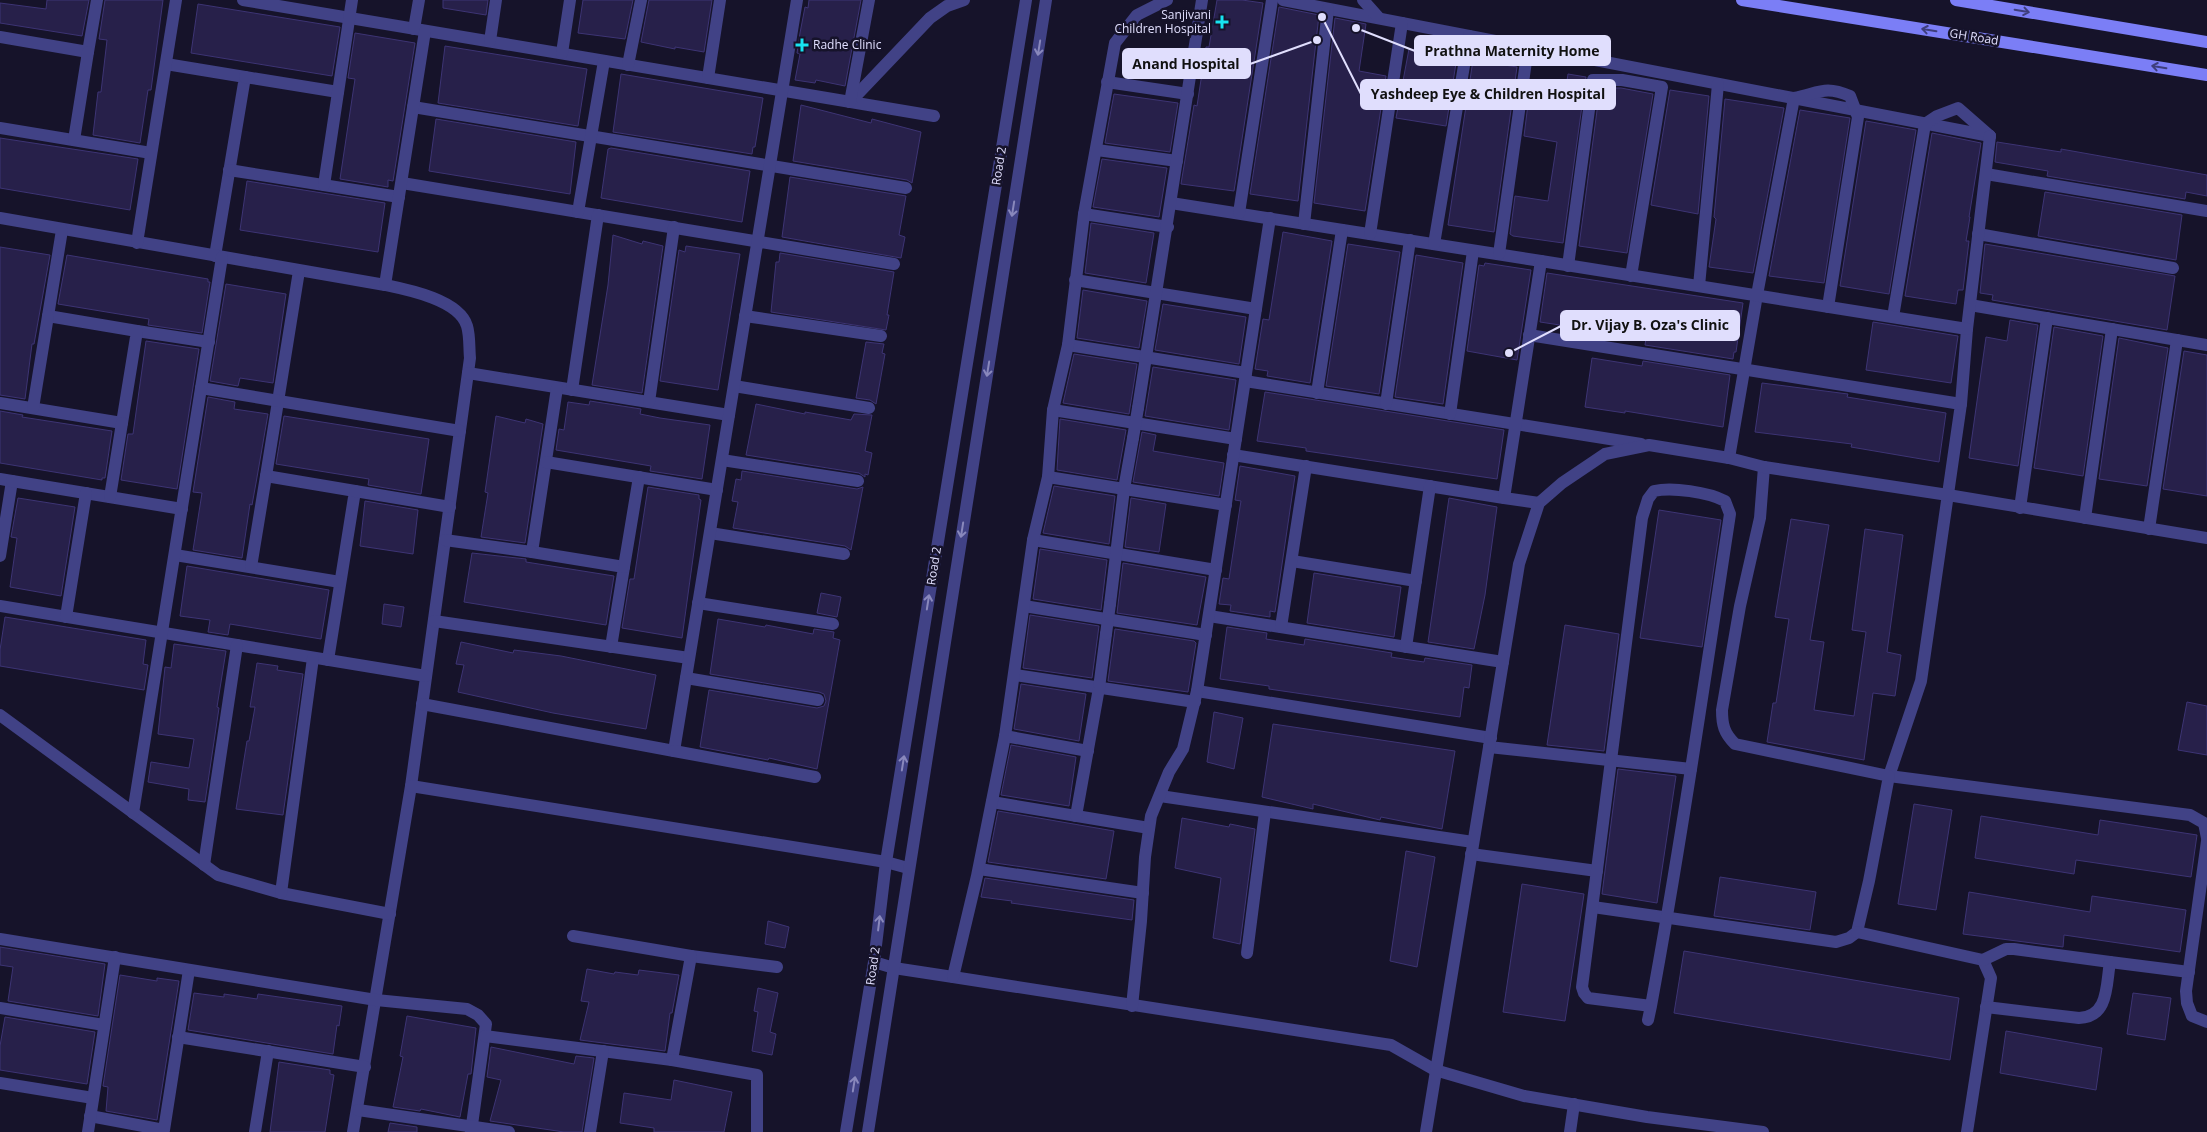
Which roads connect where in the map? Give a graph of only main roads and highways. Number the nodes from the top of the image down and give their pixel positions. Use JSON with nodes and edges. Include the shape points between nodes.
{"nodes":[{"id":1,"x":1742,"y":0,"type":"edge"},
{"id":2,"x":1956,"y":0,"type":"edge"},
{"id":3,"x":2207,"y":42,"type":"edge"},
{"id":4,"x":2207,"y":74,"type":"edge"}],
"edges":[{"from":4,"to":1,"type":"main road","name":"GH Road","one_way":true},
{"from":2,"to":3,"type":"main road","one_way":true}]}
